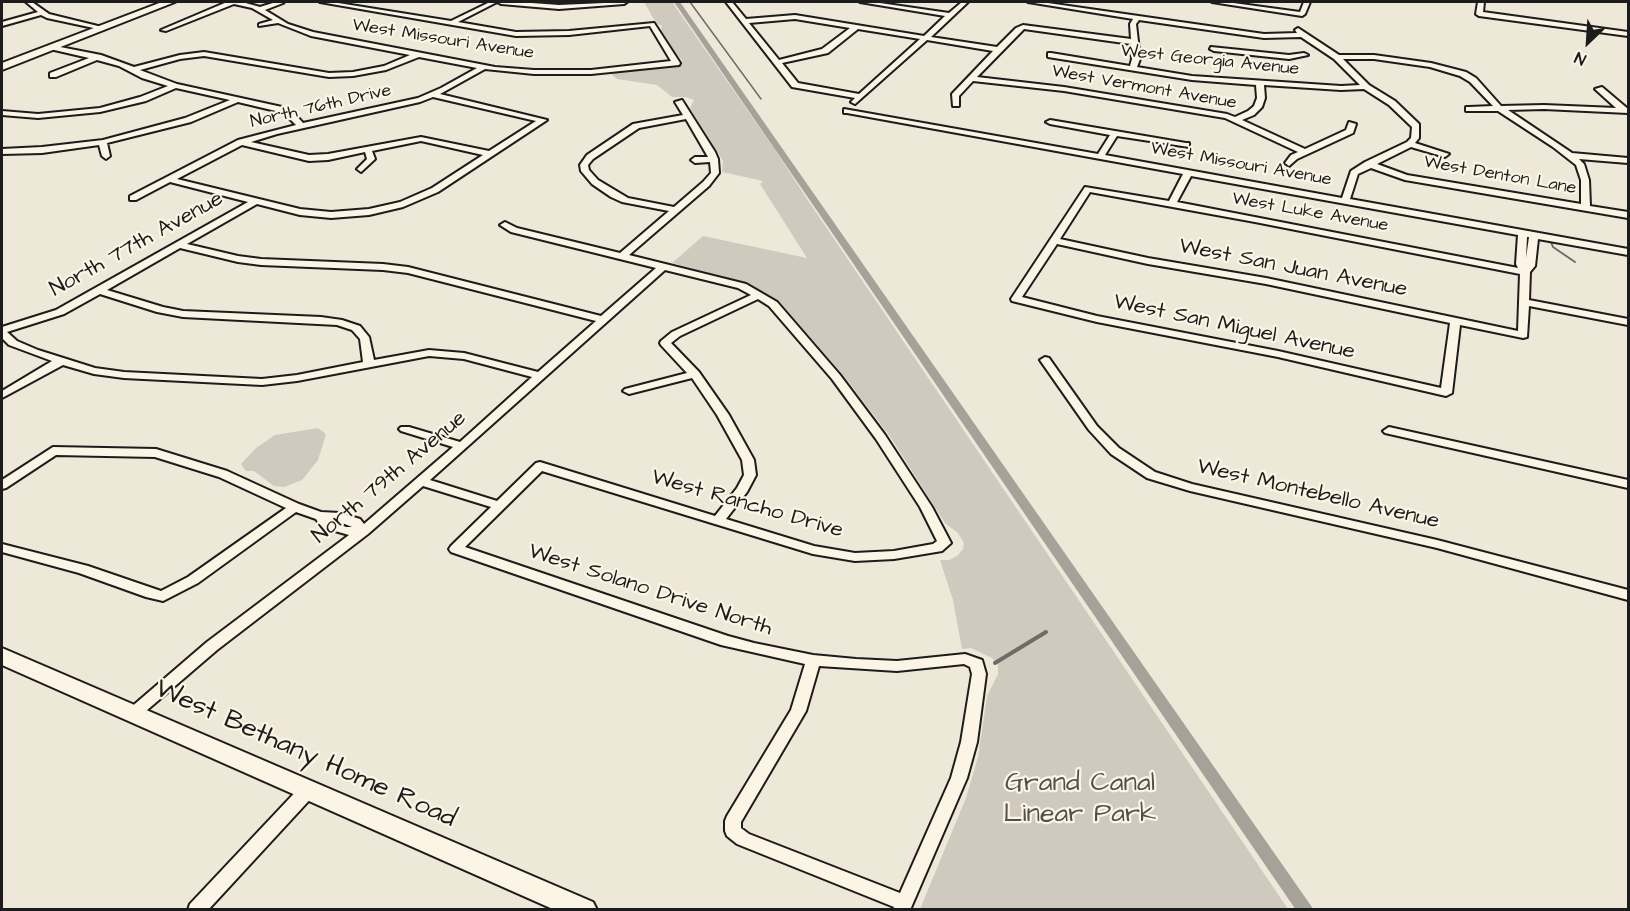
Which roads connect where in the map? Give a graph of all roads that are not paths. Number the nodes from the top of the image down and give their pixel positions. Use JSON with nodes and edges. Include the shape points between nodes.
{"nodes":[{"id":1,"x":29,"y":2,"type":"edge"},
{"id":2,"x":170,"y":2,"type":"edge"},
{"id":3,"x":234,"y":2,"type":"edge"},
{"id":4,"x":281,"y":2,"type":"edge"},
{"id":5,"x":323,"y":2,"type":"edge"},
{"id":6,"x":494,"y":2,"type":"edge"},
{"id":7,"x":501,"y":2,"type":"edge"},
{"id":8,"x":624,"y":2,"type":"edge"},
{"id":9,"x":729,"y":2,"type":"edge"},
{"id":10,"x":863,"y":2,"type":"edge"},
{"id":11,"x":965,"y":2,"type":"edge"},
{"id":12,"x":1031,"y":2,"type":"edge"},
{"id":13,"x":1219,"y":2,"type":"edge"},
{"id":14,"x":1307,"y":2,"type":"edge"},
{"id":15,"x":1481,"y":2,"type":"edge"},
{"id":16,"x":260,"y":9,"type":"junction"},
{"id":17,"x":40,"y":13,"type":"junction"},
{"id":18,"x":951,"y":15,"type":"junction"},
{"id":19,"x":1137,"y":17,"type":"junction"},
{"id":20,"x":279,"y":21,"type":"junction"},
{"id":21,"x":744,"y":21,"type":"junction"},
{"id":22,"x":3,"y":24,"type":"edge"},
{"id":23,"x":450,"y":24,"type":"junction"},
{"id":24,"x":261,"y":25,"type":"dead end"},
{"id":25,"x":856,"y":27,"type":"junction"},
{"id":26,"x":103,"y":28,"type":"junction"},
{"id":27,"x":164,"y":30,"type":"dead end"},
{"id":28,"x":1241,"y":32,"type":"junction"},
{"id":29,"x":569,"y":33,"type":"junction"},
{"id":30,"x":1629,"y":34,"type":"edge"},
{"id":31,"x":925,"y":38,"type":"junction"},
{"id":32,"x":571,"y":42,"type":"dead end"},
{"id":33,"x":1135,"y":42,"type":"junction"},
{"id":34,"x":53,"y":47,"type":"junction"},
{"id":35,"x":1214,"y":49,"type":"dead end"},
{"id":36,"x":999,"y":50,"type":"junction"},
{"id":37,"x":1235,"y":53,"type":"junction"},
{"id":38,"x":419,"y":54,"type":"junction"},
{"id":39,"x":1051,"y":55,"type":"dead end"},
{"id":40,"x":1304,"y":55,"type":"dead end"},
{"id":41,"x":98,"y":57,"type":"junction"},
{"id":42,"x":1337,"y":57,"type":"junction"},
{"id":43,"x":777,"y":62,"type":"junction"},
{"id":44,"x":2,"y":67,"type":"edge"},
{"id":45,"x":484,"y":67,"type":"junction"},
{"id":46,"x":1132,"y":69,"type":"junction"},
{"id":47,"x":133,"y":70,"type":"junction"},
{"id":48,"x":53,"y":75,"type":"dead end"},
{"id":49,"x":971,"y":79,"type":"junction"},
{"id":50,"x":1260,"y":83,"type":"junction"},
{"id":51,"x":175,"y":87,"type":"junction"},
{"id":52,"x":1366,"y":87,"type":"junction"},
{"id":53,"x":1599,"y":89,"type":"dead end"},
{"id":54,"x":432,"y":95,"type":"junction"},
{"id":55,"x":860,"y":97,"type":"junction"},
{"id":56,"x":240,"y":99,"type":"junction"},
{"id":57,"x":679,"y":102,"type":"dead end"},
{"id":58,"x":957,"y":104,"type":"dead end"},
{"id":59,"x":70,"y":105,"type":"dead end"},
{"id":60,"x":1499,"y":108,"type":"junction"},
{"id":61,"x":1469,"y":109,"type":"dead end"},
{"id":62,"x":1626,"y":111,"type":"edge"},
{"id":63,"x":2,"y":113,"type":"edge"},
{"id":64,"x":61,"y":115,"type":"junction"},
{"id":65,"x":688,"y":117,"type":"junction"},
{"id":66,"x":1237,"y":119,"type":"junction"},
{"id":67,"x":1050,"y":122,"type":"dead end"},
{"id":68,"x":1352,"y":124,"type":"dead end"},
{"id":69,"x":301,"y":126,"type":"junction"},
{"id":70,"x":1115,"y":133,"type":"junction"},
{"id":71,"x":103,"y":142,"type":"junction"},
{"id":72,"x":242,"y":142,"type":"junction"},
{"id":73,"x":1410,"y":144,"type":"junction"},
{"id":74,"x":1186,"y":146,"type":"dead end"},
{"id":75,"x":369,"y":150,"type":"junction"},
{"id":76,"x":2,"y":152,"type":"edge"},
{"id":77,"x":1305,"y":152,"type":"junction"},
{"id":78,"x":491,"y":154,"type":"junction"},
{"id":79,"x":1445,"y":154,"type":"dead end"},
{"id":80,"x":106,"y":156,"type":"dead end"},
{"id":81,"x":1572,"y":156,"type":"junction"},
{"id":82,"x":1100,"y":157,"type":"junction"},
{"id":83,"x":714,"y":159,"type":"junction"},
{"id":84,"x":695,"y":160,"type":"dead end"},
{"id":85,"x":1629,"y":160,"type":"edge"},
{"id":86,"x":1289,"y":163,"type":"dead end"},
{"id":87,"x":1368,"y":164,"type":"junction"},
{"id":88,"x":361,"y":169,"type":"dead end"},
{"id":89,"x":1188,"y":173,"type":"junction"},
{"id":90,"x":168,"y":179,"type":"junction"},
{"id":91,"x":133,"y":198,"type":"dead end"},
{"id":92,"x":255,"y":201,"type":"junction"},
{"id":93,"x":1345,"y":201,"type":"junction"},
{"id":94,"x":1171,"y":205,"type":"junction"},
{"id":95,"x":1586,"y":207,"type":"junction"},
{"id":96,"x":676,"y":210,"type":"junction"},
{"id":97,"x":1629,"y":215,"type":"edge"},
{"id":98,"x":505,"y":225,"type":"dead end"},
{"id":99,"x":1523,"y":233,"type":"junction"},
{"id":100,"x":1534,"y":235,"type":"junction"},
{"id":101,"x":1055,"y":241,"type":"junction"},
{"id":102,"x":180,"y":245,"type":"junction"},
{"id":103,"x":1629,"y":252,"type":"edge"},
{"id":104,"x":622,"y":256,"type":"junction"},
{"id":105,"x":664,"y":266,"type":"junction"},
{"id":106,"x":1525,"y":272,"type":"junction"},
{"id":107,"x":99,"y":291,"type":"junction"},
{"id":108,"x":759,"y":295,"type":"junction"},
{"id":109,"x":1524,"y":302,"type":"junction"},
{"id":110,"x":604,"y":320,"type":"junction"},
{"id":111,"x":1455,"y":322,"type":"junction"},
{"id":112,"x":1629,"y":322,"type":"edge"},
{"id":113,"x":2,"y":331,"type":"edge"},
{"id":114,"x":1045,"y":360,"type":"dead end"},
{"id":115,"x":61,"y":361,"type":"junction"},
{"id":116,"x":369,"y":363,"type":"junction"},
{"id":117,"x":695,"y":374,"type":"junction"},
{"id":118,"x":540,"y":376,"type":"junction"},
{"id":119,"x":297,"y":378,"type":"junction"},
{"id":120,"x":629,"y":391,"type":"dead end"},
{"id":121,"x":296,"y":393,"type":"dead end"},
{"id":122,"x":2,"y":394,"type":"edge"},
{"id":123,"x":405,"y":429,"type":"dead end"},
{"id":124,"x":1389,"y":431,"type":"dead end"},
{"id":125,"x":462,"y":446,"type":"junction"},
{"id":126,"x":421,"y":481,"type":"junction"},
{"id":127,"x":1629,"y":484,"type":"edge"},
{"id":128,"x":2,"y":485,"type":"edge"},
{"id":129,"x":500,"y":506,"type":"junction"},
{"id":130,"x":295,"y":507,"type":"junction"},
{"id":131,"x":718,"y":520,"type":"junction"},
{"id":132,"x":363,"y":531,"type":"junction"},
{"id":133,"x":2,"y":548,"type":"edge"},
{"id":134,"x":1629,"y":595,"type":"edge"},
{"id":135,"x":2,"y":656,"type":"edge"},
{"id":136,"x":813,"y":660,"type":"junction"},
{"id":137,"x":134,"y":713,"type":"junction"},
{"id":138,"x":309,"y":789,"type":"junction"},
{"id":139,"x":903,"y":906,"type":"edge"},
{"id":140,"x":196,"y":909,"type":"edge"},
{"id":141,"x":584,"y":909,"type":"edge"}],
"edges":[{"from":1,"to":17,"type":"street"},
{"from":2,"to":26,"type":"main road"},
{"from":3,"to":16,"type":"street","name":"West Missouri Avenue"},
{"from":3,"to":27,"type":"street"},
{"from":4,"to":16,"type":"street"},
{"from":5,"to":23,"type":"street"},
{"from":6,"to":23,"type":"street"},
{"from":7,"to":8,"type":"street","via":[[559,7]]},
{"from":9,"to":21,"type":"street"},
{"from":10,"to":18,"type":"street"},
{"from":11,"to":18,"type":"street"},
{"from":12,"to":19,"type":"street"},
{"from":13,"to":14,"type":"street","via":[[1302,14]]},
{"from":15,"to":30,"type":"street","via":[[1479,14]]},
{"from":16,"to":20,"type":"street","name":"West Missouri Avenue"},
{"from":17,"to":22,"type":"street"},
{"from":17,"to":26,"type":"street"},
{"from":18,"to":31,"type":"street"},
{"from":19,"to":28,"type":"street"},
{"from":19,"to":33,"type":"street","via":[[1133,24]]},
{"from":20,"to":24,"type":"street"},
{"from":20,"to":38,"type":"street","name":"West Missouri Avenue","via":[[311,34]]},
{"from":21,"to":25,"type":"street","via":[[789,17]]},
{"from":21,"to":43,"type":"street"},
{"from":23,"to":29,"type":"street","via":[[516,34]]},
{"from":25,"to":31,"type":"street"},
{"from":25,"to":43,"type":"street","via":[[830,49]]},
{"from":26,"to":34,"type":"main road"},
{"from":28,"to":37,"type":"street"},
{"from":28,"to":42,"type":"street","via":[[1274,37],[1300,32]]},
{"from":29,"to":32,"type":"street"},
{"from":29,"to":45,"type":"street","name":"West Missouri Avenue","via":[[652,24],[676,63],[590,76]]},
{"from":31,"to":36,"type":"street"},
{"from":31,"to":55,"type":"street"},
{"from":33,"to":36,"type":"street","via":[[1023,27]]},
{"from":33,"to":46,"type":"street","via":[[1136,63]]},
{"from":34,"to":41,"type":"street"},
{"from":34,"to":44,"type":"main road"},
{"from":35,"to":37,"type":"street"},
{"from":36,"to":49,"type":"street"},
{"from":37,"to":40,"type":"street"},
{"from":38,"to":45,"type":"street","name":"West Missouri Avenue"},
{"from":38,"to":47,"type":"street","via":[[353,78],[195,53]]},
{"from":39,"to":46,"type":"street","name":"West Georgia Avenue"},
{"from":41,"to":47,"type":"street"},
{"from":41,"to":48,"type":"street"},
{"from":42,"to":52,"type":"street"},
{"from":42,"to":60,"type":"street","via":[[1374,57],[1449,69],[1473,80]]},
{"from":43,"to":55,"type":"street","via":[[798,86]]},
{"from":45,"to":54,"type":"street","name":"North 76th Drive"},
{"from":46,"to":50,"type":"street","name":"West Georgia Avenue"},
{"from":47,"to":51,"type":"street"},
{"from":49,"to":58,"type":"street","via":[[955,96]]},
{"from":49,"to":66,"type":"street","name":"West Vermont Avenue","via":[[1064,89]]},
{"from":50,"to":52,"type":"street","name":"West Georgia Avenue"},
{"from":50,"to":66,"type":"street","via":[[1258,107]]},
{"from":51,"to":56,"type":"street"},
{"from":51,"to":64,"type":"street","via":[[125,104]]},
{"from":52,"to":73,"type":"street","via":[[1413,121],[1417,132]]},
{"from":53,"to":62,"type":"street"},
{"from":54,"to":69,"type":"street","name":"North 76th Drive","via":[[407,104]]},
{"from":54,"to":78,"type":"street","via":[[543,120]]},
{"from":55,"to":82,"type":"street","name":"West Missouri Avenue","via":[[847,111]]},
{"from":56,"to":69,"type":"street","via":[[279,109]]},
{"from":56,"to":71,"type":"street","via":[[188,120]]},
{"from":57,"to":65,"type":"street"},
{"from":59,"to":64,"type":"street"},
{"from":60,"to":61,"type":"street"},
{"from":60,"to":62,"type":"street","via":[[1544,106]]},
{"from":60,"to":81,"type":"street"},
{"from":63,"to":64,"type":"street"},
{"from":65,"to":83,"type":"street"},
{"from":65,"to":96,"type":"street","via":[[636,126],[584,165],[594,182],[614,195]]},
{"from":66,"to":77,"type":"street","name":"West Vermont Avenue"},
{"from":67,"to":70,"type":"street"},
{"from":68,"to":77,"type":"street","via":[[1350,131]]},
{"from":69,"to":72,"type":"street","name":"North 76th Drive"},
{"from":70,"to":74,"type":"street"},
{"from":70,"to":82,"type":"street"},
{"from":71,"to":76,"type":"street"},
{"from":71,"to":80,"type":"street"},
{"from":72,"to":75,"type":"street","via":[[309,158]]},
{"from":72,"to":90,"type":"street","name":"North 76th Drive"},
{"from":73,"to":79,"type":"street"},
{"from":73,"to":87,"type":"street"},
{"from":75,"to":78,"type":"street","via":[[421,139]]},
{"from":75,"to":88,"type":"street","via":[[371,159]]},
{"from":77,"to":86,"type":"street"},
{"from":78,"to":92,"type":"street","via":[[435,190],[390,211],[316,214]]},
{"from":81,"to":85,"type":"street"},
{"from":81,"to":95,"type":"street","via":[[1583,170]]},
{"from":82,"to":89,"type":"street","name":"West Missouri Avenue"},
{"from":83,"to":84,"type":"street"},
{"from":83,"to":96,"type":"street","via":[[715,173],[711,179]]},
{"from":87,"to":93,"type":"street","via":[[1351,177]]},
{"from":87,"to":95,"type":"street","name":"West Denton Lane","via":[[1405,177]]},
{"from":89,"to":93,"type":"street","name":"West Missouri Avenue"},
{"from":89,"to":94,"type":"street"},
{"from":90,"to":91,"type":"street","name":"North 76th Drive"},
{"from":90,"to":92,"type":"street"},
{"from":92,"to":102,"type":"street","name":"North 77th Avenue"},
{"from":93,"to":99,"type":"street","name":"West Missouri Avenue"},
{"from":94,"to":101,"type":"street","name":"West Luke Avenue","via":[[1088,189]]},
{"from":94,"to":106,"type":"street","name":"West Luke Avenue"},
{"from":95,"to":97,"type":"street","name":"West Denton Lane"},
{"from":96,"to":104,"type":"street"},
{"from":98,"to":104,"type":"street"},
{"from":99,"to":100,"type":"street","name":"West Missouri Avenue"},
{"from":99,"to":106,"type":"street","via":[[1521,264]]},
{"from":100,"to":103,"type":"street","name":"West Missouri Avenue"},
{"from":100,"to":106,"type":"street","via":[[1530,266]]},
{"from":101,"to":111,"type":"street","name":"West San Juan Avenue"},
{"from":101,"to":111,"type":"street","name":"West San Miguel Avenue","via":[[1016,299],[1446,393]]},
{"from":102,"to":107,"type":"street","name":"North 77th Avenue"},
{"from":102,"to":110,"type":"street","via":[[261,262],[408,270]]},
{"from":104,"to":105,"type":"street"},
{"from":105,"to":108,"type":"street","via":[[742,286]]},
{"from":105,"to":110,"type":"street","name":"North 79th Avenue"},
{"from":106,"to":109,"type":"street"},
{"from":107,"to":113,"type":"street","name":"North 77th Avenue","via":[[60,312]]},
{"from":107,"to":116,"type":"street","via":[[183,314],[338,322],[356,328],[365,339]]},
{"from":108,"to":117,"type":"street","via":[[676,334],[665,343]]},
{"from":108,"to":131,"type":"street","name":"West Rancho Drive","via":[[796,328],[862,412],[926,507],[944,543],[937,548],[894,555],[855,557],[813,550]]},
{"from":109,"to":111,"type":"street","name":"West San Juan Avenue","via":[[1522,335]]},
{"from":109,"to":112,"type":"street"},
{"from":110,"to":118,"type":"street","name":"North 79th Avenue"},
{"from":113,"to":115,"type":"street","via":[[13,343]]},
{"from":114,"to":134,"type":"street","name":"West Montebello Avenue","via":[[1115,452],[1151,475],[1190,488],[1437,544]]},
{"from":115,"to":119,"type":"street","via":[[124,375],[252,382]]},
{"from":115,"to":122,"type":"street"},
{"from":116,"to":118,"type":"street","via":[[429,353],[447,354]]},
{"from":116,"to":119,"type":"street"},
{"from":117,"to":120,"type":"street"},
{"from":117,"to":131,"type":"street","via":[[748,460],[750,475]]},
{"from":118,"to":125,"type":"street","name":"North 79th Avenue"},
{"from":119,"to":121,"type":"street"},
{"from":123,"to":125,"type":"street"},
{"from":124,"to":127,"type":"street"},
{"from":125,"to":126,"type":"street","name":"North 79th Avenue"},
{"from":126,"to":129,"type":"street"},
{"from":126,"to":132,"type":"street","name":"North 79th Avenue"},
{"from":128,"to":130,"type":"street","via":[[53,451],[156,453],[223,474]]},
{"from":129,"to":131,"type":"street","name":"West Rancho Drive","via":[[540,466]]},
{"from":129,"to":136,"type":"street","name":"West Solano Drive North","via":[[456,549],[726,641]]},
{"from":130,"to":132,"type":"street","via":[[345,531]]},
{"from":130,"to":133,"type":"street","via":[[193,580],[163,596],[83,569]]},
{"from":132,"to":137,"type":"street","name":"North 79th Avenue","via":[[203,652]]},
{"from":135,"to":137,"type":"main road","name":"West Bethany Home Road"},
{"from":136,"to":139,"type":"street","via":[[798,711],[733,821],[733,831]]},
{"from":136,"to":139,"type":"street","name":"West Solano Drive North","via":[[897,666],[965,659],[977,664],[979,674],[969,742],[959,778]]},
{"from":137,"to":138,"type":"main road","name":"West Bethany Home Road"},
{"from":138,"to":140,"type":"street"},
{"from":138,"to":141,"type":"main road","name":"West Bethany Home Road"}]}
